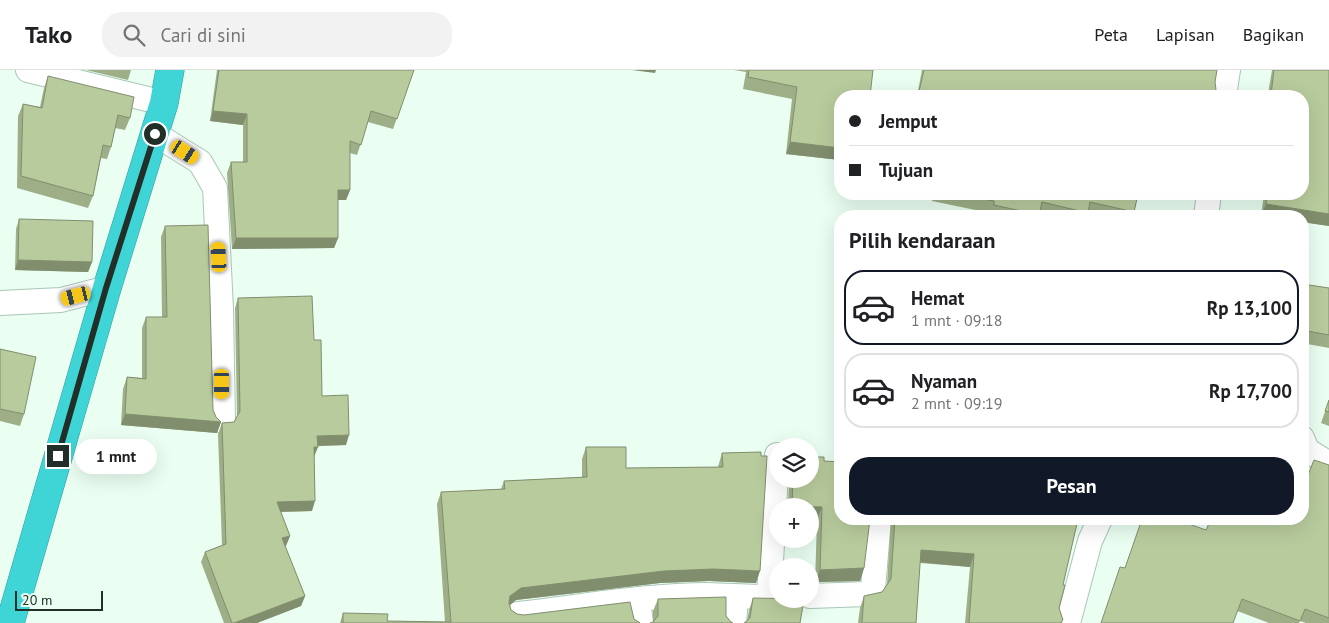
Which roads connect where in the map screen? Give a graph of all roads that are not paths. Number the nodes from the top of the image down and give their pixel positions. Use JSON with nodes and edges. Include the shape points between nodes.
{"nodes":[{"id":1,"x":28,"y":70,"type":"edge"},
{"id":2,"x":170,"y":70,"type":"edge"},
{"id":3,"x":1228,"y":70,"type":"edge"},
{"id":4,"x":1225,"y":90,"type":"edge"},
{"id":5,"x":164,"y":103,"type":"junction"},
{"id":6,"x":155,"y":134,"type":"junction"},
{"id":7,"x":106,"y":288,"type":"junction"},
{"id":8,"x":0,"y":303,"type":"edge"},
{"id":9,"x":223,"y":421,"type":"edge"},
{"id":10,"x":1309,"y":451,"type":"edge"},
{"id":11,"x":1329,"y":464,"type":"edge"},
{"id":12,"x":776,"y":488,"type":"edge"},
{"id":13,"x":878,"y":525,"type":"edge"},
{"id":14,"x":1097,"y":525,"type":"edge"},
{"id":15,"x":774,"y":558,"type":"edge"},
{"id":16,"x":819,"y":596,"type":"edge"},
{"id":17,"x":769,"y":597,"type":"edge"},
{"id":18,"x":736,"y":598,"type":"junction"},
{"id":19,"x":640,"y":612,"type":"edge"},
{"id":20,"x":518,"y":614,"type":"edge"},
{"id":21,"x":10,"y":623,"type":"edge"},
{"id":22,"x":734,"y":623,"type":"edge"},
{"id":23,"x":1068,"y":623,"type":"edge"}],
"edges":[{"from":1,"to":5,"type":"street"},
{"from":2,"to":5,"type":"highway"},
{"from":3,"to":4,"type":"street"},
{"from":5,"to":6,"type":"highway"},
{"from":6,"to":7,"type":"highway"},
{"from":6,"to":9,"type":"street","via":[[200,162],[215,188]]},
{"from":7,"to":8,"type":"street","via":[[61,300]]},
{"from":7,"to":21,"type":"highway"},
{"from":10,"to":11,"type":"street"},
{"from":12,"to":15,"type":"street"},
{"from":13,"to":16,"type":"street","via":[[873,589],[868,594]]},
{"from":14,"to":23,"type":"street"},
{"from":17,"to":18,"type":"street"},
{"from":18,"to":19,"type":"street","via":[[709,595]]},
{"from":18,"to":22,"type":"street"},
{"from":19,"to":20,"type":"street"}]}
